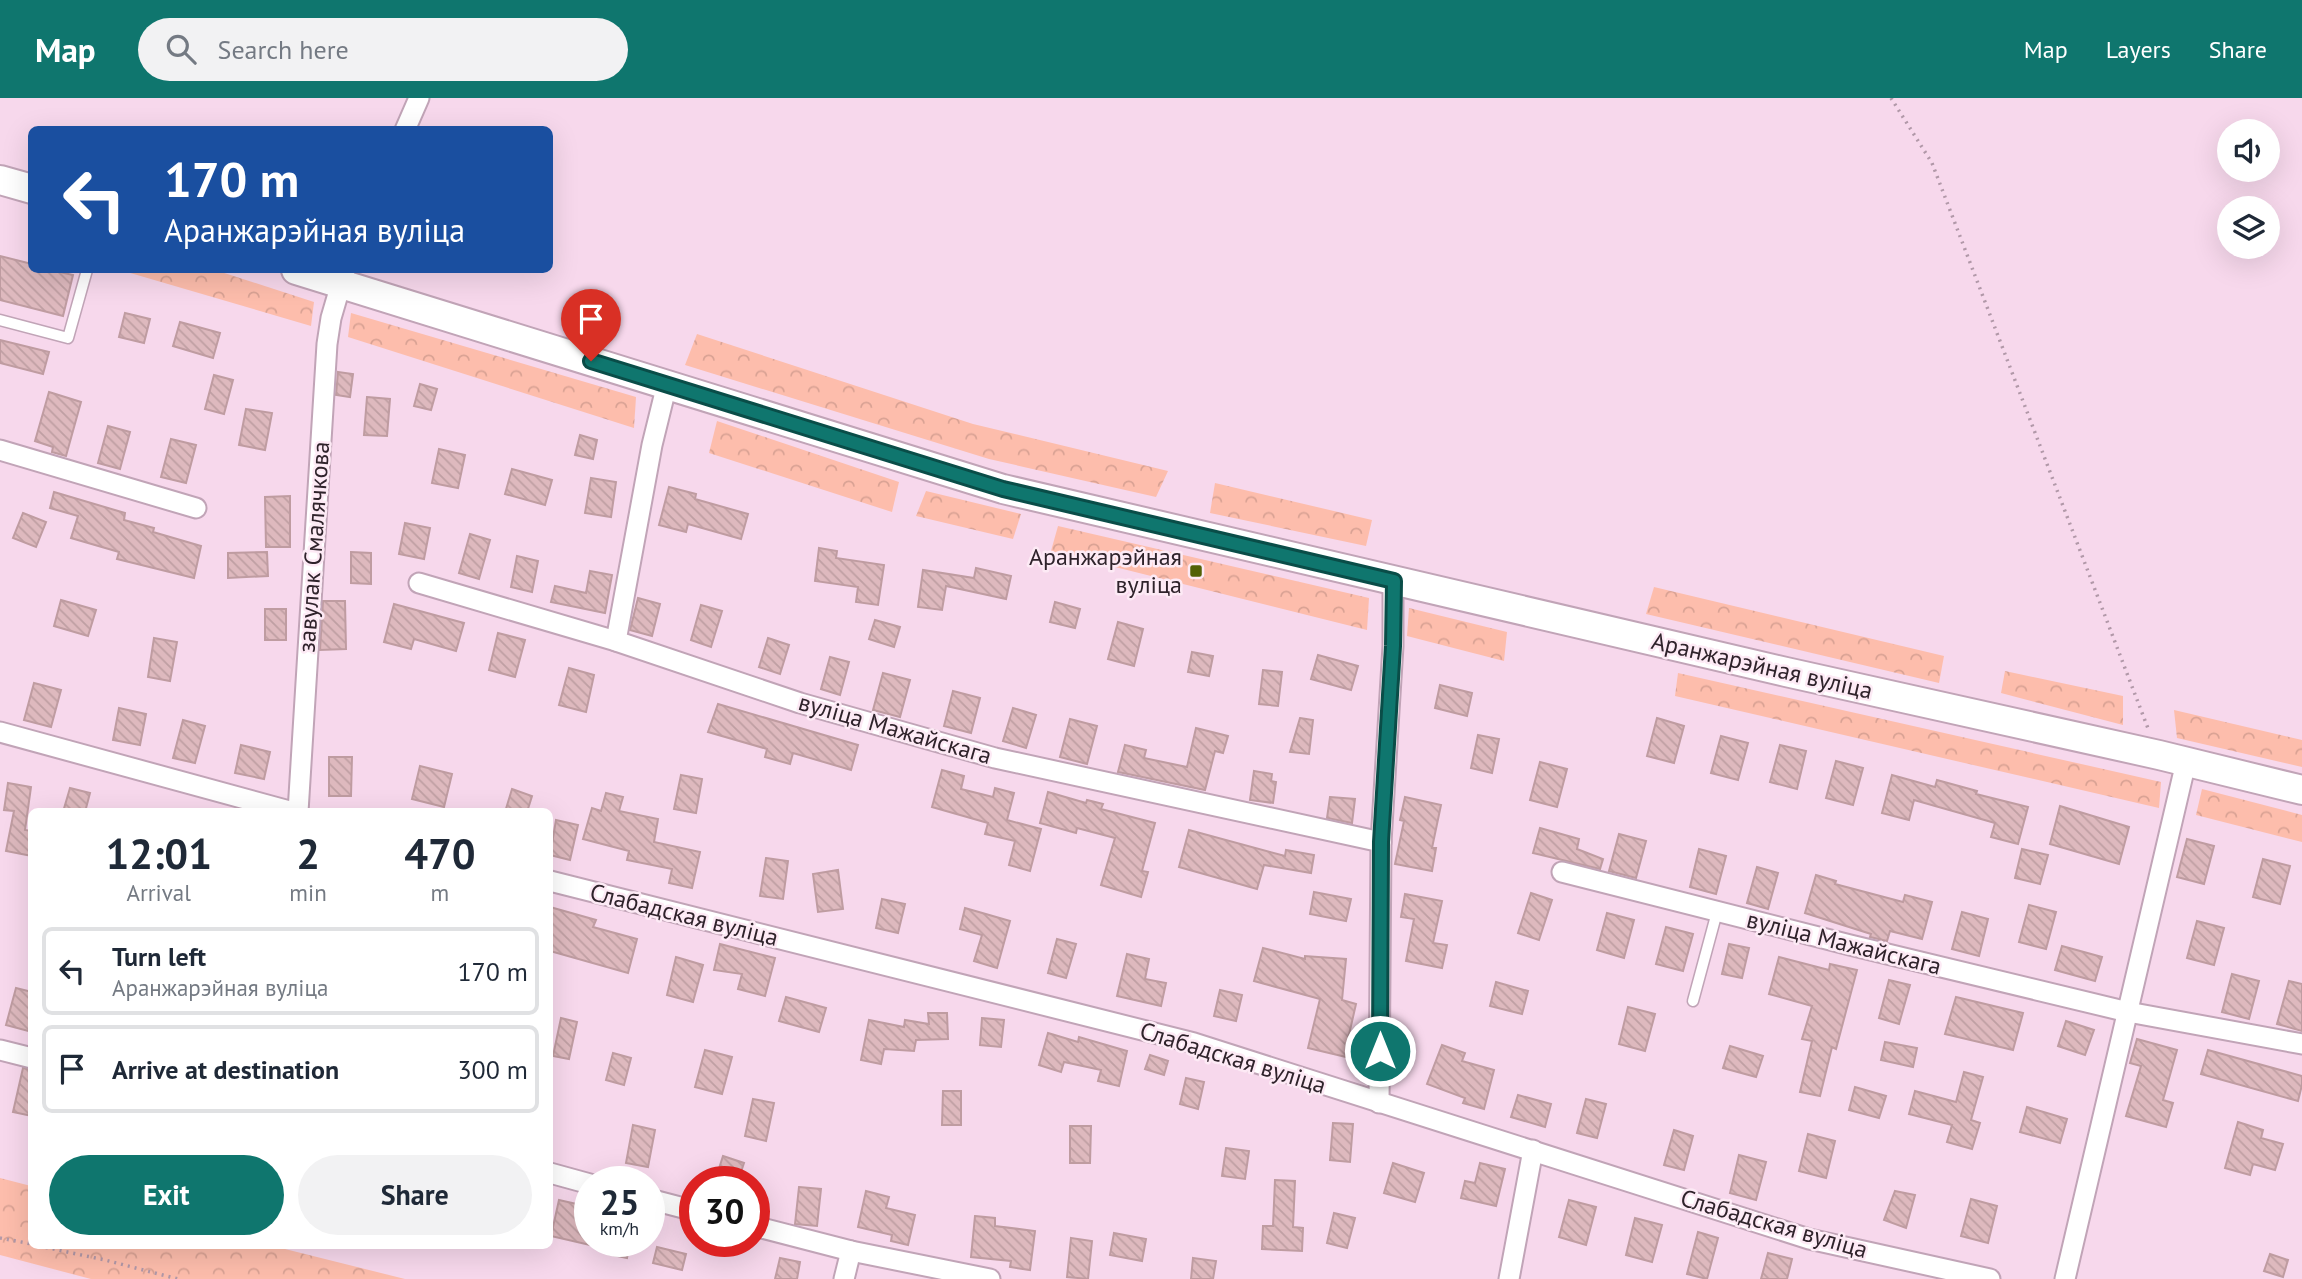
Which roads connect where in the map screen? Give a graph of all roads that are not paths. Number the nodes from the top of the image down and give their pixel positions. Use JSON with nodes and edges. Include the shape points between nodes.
{"nodes":[{"id":1,"x":419,"y":98,"type":"edge"},
{"id":2,"x":407,"y":126,"type":"edge"},
{"id":3,"x":0,"y":180,"type":"edge"},
{"id":4,"x":28,"y":188,"type":"edge"},
{"id":5,"x":86,"y":273,"type":"edge"},
{"id":6,"x":320,"y":273,"type":"edge"},
{"id":7,"x":343,"y":276,"type":"edge"},
{"id":8,"x":0,"y":320,"type":"edge"},
{"id":9,"x":667,"y":384,"type":"junction"},
{"id":10,"x":0,"y":450,"type":"edge"},
{"id":11,"x":196,"y":508,"type":"dead end"},
{"id":12,"x":1394,"y":581,"type":"junction"},
{"id":13,"x":419,"y":583,"type":"dead end"},
{"id":14,"x":616,"y":641,"type":"junction"},
{"id":15,"x":0,"y":732,"type":"edge"},
{"id":16,"x":2186,"y":762,"type":"junction"},
{"id":17,"x":2302,"y":790,"type":"edge"},
{"id":18,"x":281,"y":808,"type":"edge"},
{"id":19,"x":296,"y":808,"type":"edge"},
{"id":20,"x":1381,"y":842,"type":"junction"},
{"id":21,"x":1562,"y":872,"type":"dead end"},
{"id":22,"x":553,"y":882,"type":"edge"},
{"id":23,"x":1717,"y":912,"type":"junction"},
{"id":24,"x":1693,"y":1001,"type":"dead end"},
{"id":25,"x":2128,"y":1012,"type":"junction"},
{"id":26,"x":2302,"y":1044,"type":"edge"},
{"id":27,"x":0,"y":1050,"type":"edge"},
{"id":28,"x":28,"y":1057,"type":"edge"},
{"id":29,"x":1380,"y":1103,"type":"junction"},
{"id":30,"x":1533,"y":1150,"type":"junction"},
{"id":31,"x":553,"y":1174,"type":"edge"},
{"id":32,"x":574,"y":1180,"type":"edge"},
{"id":33,"x":770,"y":1230,"type":"edge"},
{"id":34,"x":851,"y":1251,"type":"junction"},
{"id":35,"x":844,"y":1279,"type":"edge"},
{"id":36,"x":990,"y":1279,"type":"edge"},
{"id":37,"x":1509,"y":1279,"type":"edge"},
{"id":38,"x":1990,"y":1279,"type":"edge"},
{"id":39,"x":2066,"y":1279,"type":"edge"}],
"edges":[{"from":1,"to":2,"type":"street"},
{"from":3,"to":4,"type":"main road"},
{"from":5,"to":8,"type":"lane","via":[[68,338]]},
{"from":6,"to":7,"type":"main road","name":"Аранжарэйная вуліца"},
{"from":7,"to":9,"type":"main road","name":"Аранжарэйная вуліца"},
{"from":7,"to":19,"type":"street","name":"завулак Смалячкова","via":[[327,344]]},
{"from":9,"to":12,"type":"main road","name":"Аранжарэйная вуліца","via":[[1003,489]]},
{"from":9,"to":14,"type":"street"},
{"from":10,"to":11,"type":"street"},
{"from":12,"to":16,"type":"main road","name":"Аранжарэйная вуліца"},
{"from":12,"to":20,"type":"street"},
{"from":13,"to":14,"type":"street","name":"вуліца Мажайскага"},
{"from":14,"to":20,"type":"street","name":"вуліца Мажайскага","via":[[800,703],[995,758]]},
{"from":15,"to":18,"type":"street"},
{"from":16,"to":17,"type":"main road","name":"Аранжарэйная вуліца"},
{"from":16,"to":25,"type":"street"},
{"from":20,"to":29,"type":"street"},
{"from":21,"to":23,"type":"street","name":"вуліца Мажайскага"},
{"from":22,"to":29,"type":"street","name":"Слабадская вуліца","via":[[1194,1043]]},
{"from":23,"to":24,"type":"lane"},
{"from":23,"to":25,"type":"street","name":"вуліца Мажайскага"},
{"from":25,"to":26,"type":"street","name":"вуліца Мажайскага"},
{"from":25,"to":39,"type":"street"},
{"from":27,"to":28,"type":"street"},
{"from":29,"to":30,"type":"street","name":"Слабадская вуліца"},
{"from":30,"to":37,"type":"street"},
{"from":30,"to":38,"type":"street","name":"Слабадская вуліца","via":[[1810,1239]]},
{"from":31,"to":32,"type":"street"},
{"from":33,"to":34,"type":"street"},
{"from":34,"to":35,"type":"street"},
{"from":34,"to":36,"type":"street"}]}
